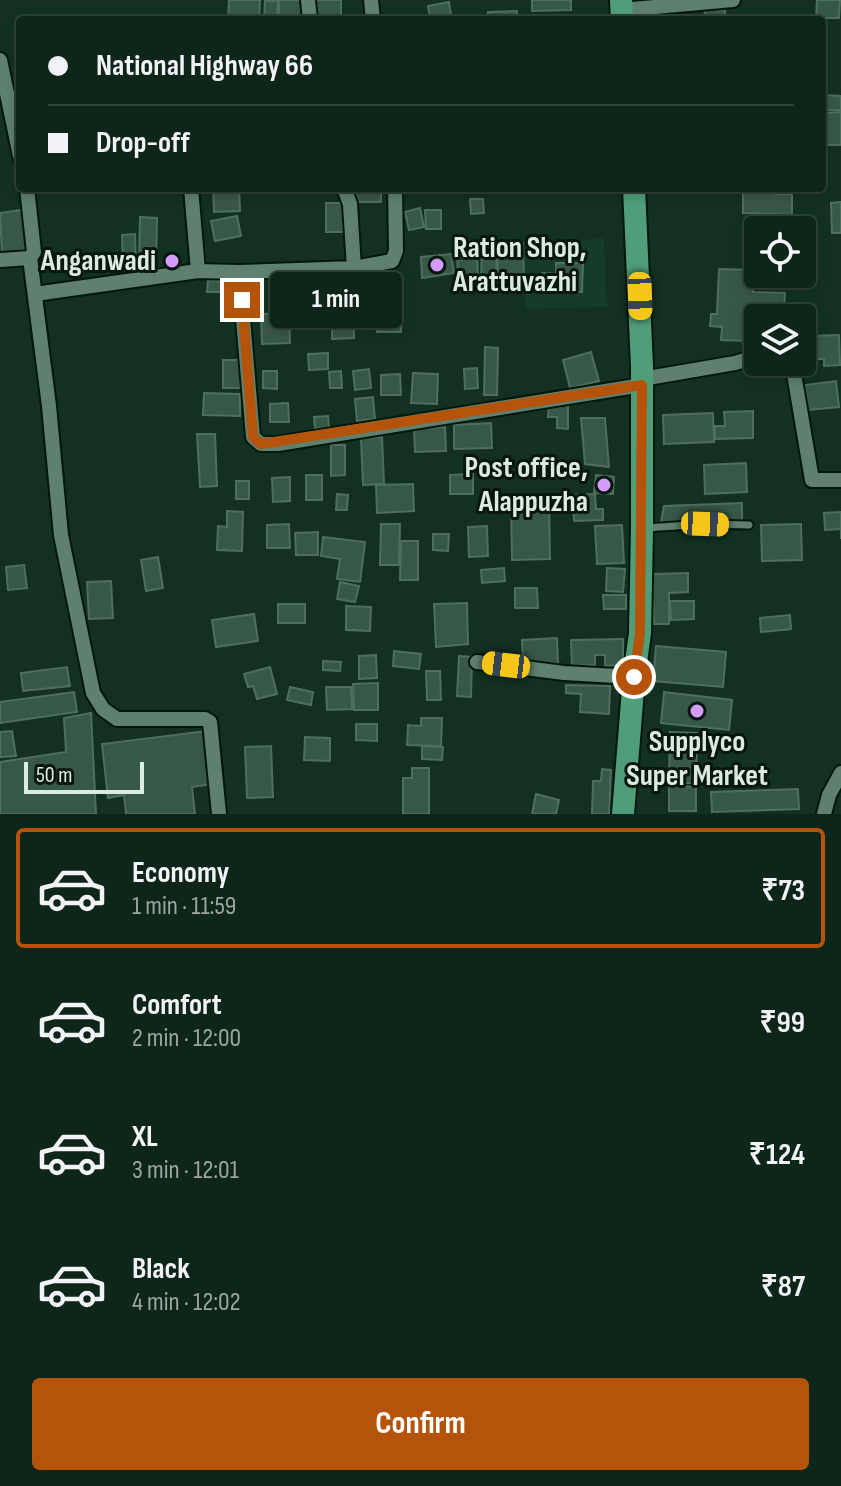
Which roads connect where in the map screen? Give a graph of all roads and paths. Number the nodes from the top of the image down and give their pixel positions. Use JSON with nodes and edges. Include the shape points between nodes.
{"nodes":[{"id":1,"x":733,"y":0,"type":"edge"},
{"id":2,"x":621,"y":10,"type":"edge"},
{"id":3,"x":0,"y":60,"type":"edge"},
{"id":4,"x":16,"y":137,"type":"edge"},
{"id":5,"x":28,"y":192,"type":"edge"},
{"id":6,"x":191,"y":192,"type":"edge"},
{"id":7,"x":346,"y":192,"type":"edge"},
{"id":8,"x":395,"y":192,"type":"edge"},
{"id":9,"x":634,"y":192,"type":"edge"},
{"id":10,"x":30,"y":258,"type":"junction"},
{"id":11,"x":0,"y":260,"type":"edge"},
{"id":12,"x":354,"y":268,"type":"junction"},
{"id":13,"x":198,"y":271,"type":"junction"},
{"id":14,"x":239,"y":272,"type":"junction"},
{"id":15,"x":35,"y":294,"type":"junction"},
{"id":16,"x":744,"y":360,"type":"edge"},
{"id":17,"x":794,"y":376,"type":"edge"},
{"id":18,"x":642,"y":382,"type":"junction"},
{"id":19,"x":841,"y":480,"type":"edge"},
{"id":20,"x":749,"y":525,"type":"dead end"},
{"id":21,"x":642,"y":528,"type":"junction"},
{"id":22,"x":477,"y":662,"type":"dead end"},
{"id":23,"x":634,"y":677,"type":"junction"},
{"id":24,"x":628,"y":753,"type":"junction"},
{"id":25,"x":841,"y":773,"type":"edge"},
{"id":26,"x":219,"y":814,"type":"edge"},
{"id":27,"x":623,"y":814,"type":"edge"},
{"id":28,"x":635,"y":814,"type":"edge"},
{"id":29,"x":824,"y":814,"type":"edge"}],
"edges":[{"from":1,"to":2,"type":"street"},
{"from":3,"to":4,"type":"street"},
{"from":5,"to":10,"type":"street","via":[[34,252]]},
{"from":6,"to":13,"type":"street"},
{"from":7,"to":12,"type":"street"},
{"from":8,"to":12,"type":"street","via":[[395,256],[387,263]]},
{"from":9,"to":18,"type":"main road"},
{"from":10,"to":11,"type":"street"},
{"from":10,"to":15,"type":"street"},
{"from":12,"to":14,"type":"street"},
{"from":13,"to":14,"type":"street"},
{"from":13,"to":15,"type":"street"},
{"from":14,"to":18,"type":"street","via":[[253,437],[261,444]]},
{"from":15,"to":26,"type":"street","via":[[61,535],[93,693],[117,719],[210,722]]},
{"from":16,"to":18,"type":"street"},
{"from":17,"to":19,"type":"street","via":[[812,480]]},
{"from":18,"to":21,"type":"main road"},
{"from":20,"to":21,"type":"lane"},
{"from":21,"to":23,"type":"main road"},
{"from":22,"to":23,"type":"street"},
{"from":23,"to":24,"type":"main road"},
{"from":24,"to":27,"type":"main road"},
{"from":24,"to":28,"type":"main road"},
{"from":25,"to":29,"type":"street"}]}
